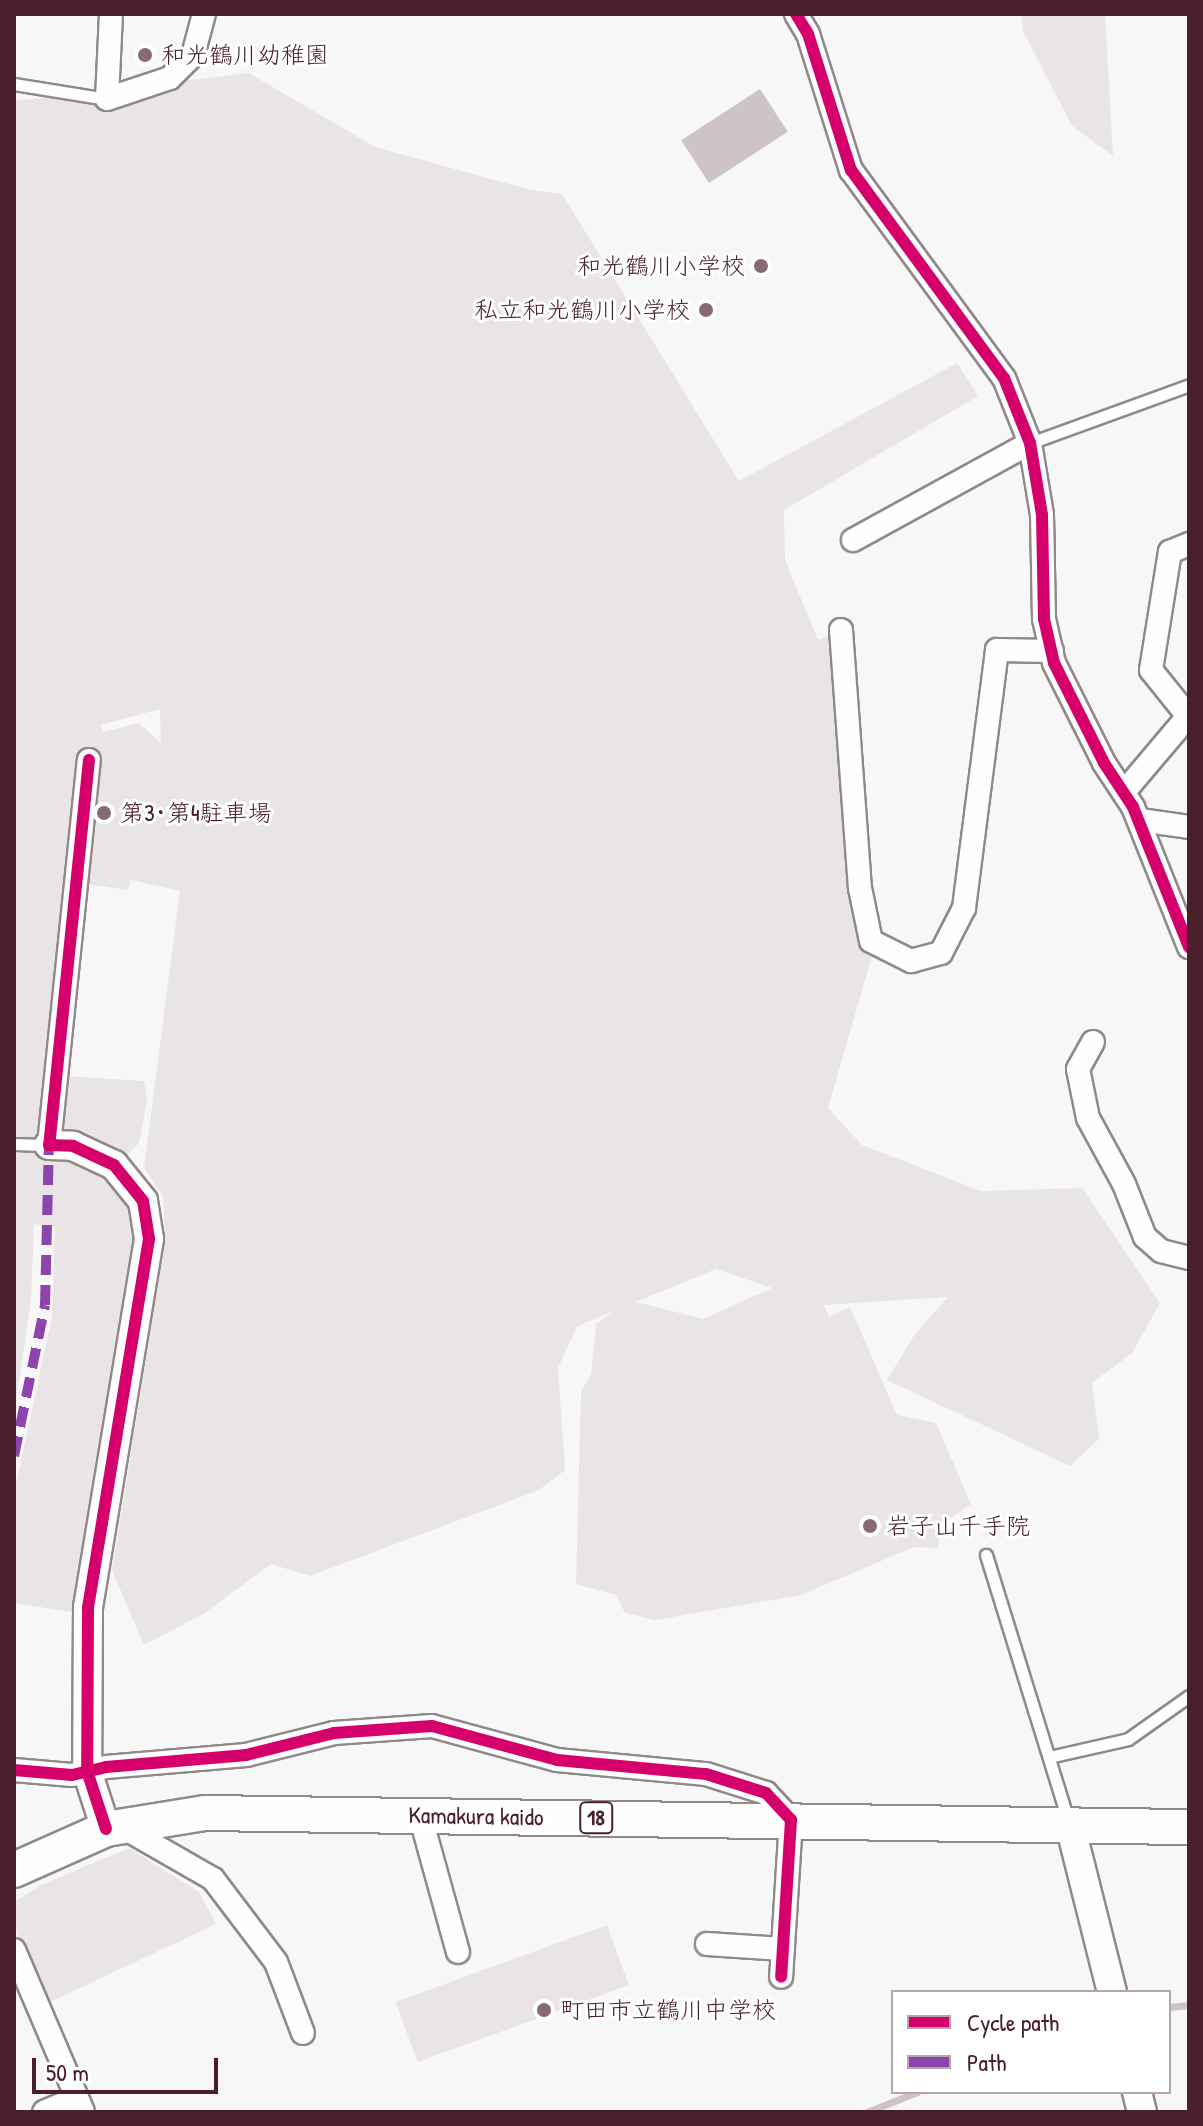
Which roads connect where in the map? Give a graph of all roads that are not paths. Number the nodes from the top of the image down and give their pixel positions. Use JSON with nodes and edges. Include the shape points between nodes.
{"nodes":[{"id":1,"x":111,"y":14,"type":"edge"},
{"id":2,"x":204,"y":14,"type":"edge"},
{"id":3,"x":796,"y":14,"type":"edge"},
{"id":4,"x":14,"y":84,"type":"edge"},
{"id":5,"x":107,"y":99,"type":"junction"},
{"id":6,"x":1189,"y":385,"type":"edge"},
{"id":7,"x":1030,"y":443,"type":"junction"},
{"id":8,"x":853,"y":540,"type":"dead end"},
{"id":9,"x":1189,"y":544,"type":"edge"},
{"id":10,"x":841,"y":630,"type":"dead end"},
{"id":11,"x":1052,"y":651,"type":"junction"},
{"id":12,"x":1188,"y":716,"type":"edge"},
{"id":13,"x":89,"y":760,"type":"dead end"},
{"id":14,"x":1124,"y":792,"type":"junction"},
{"id":15,"x":1140,"y":820,"type":"junction"},
{"id":16,"x":1189,"y":827,"type":"edge"},
{"id":17,"x":1189,"y":947,"type":"edge"},
{"id":18,"x":1093,"y":1042,"type":"dead end"},
{"id":19,"x":14,"y":1144,"type":"edge"},
{"id":20,"x":49,"y":1145,"type":"junction"},
{"id":21,"x":1189,"y":1258,"type":"edge"},
{"id":22,"x":986,"y":1555,"type":"dead end"},
{"id":23,"x":1189,"y":1696,"type":"edge"},
{"id":24,"x":1049,"y":1757,"type":"junction"},
{"id":25,"x":14,"y":1770,"type":"edge"},
{"id":26,"x":87,"y":1771,"type":"junction"},
{"id":27,"x":420,"y":1815,"type":"junction"},
{"id":28,"x":791,"y":1820,"type":"junction"},
{"id":29,"x":113,"y":1827,"type":"junction"},
{"id":30,"x":1189,"y":1827,"type":"edge"},
{"id":31,"x":1071,"y":1829,"type":"junction"},
{"id":32,"x":14,"y":1870,"type":"edge"},
{"id":33,"x":707,"y":1944,"type":"dead end"},
{"id":34,"x":783,"y":1949,"type":"junction"},
{"id":35,"x":14,"y":1950,"type":"edge"},
{"id":36,"x":458,"y":1952,"type":"dead end"},
{"id":37,"x":781,"y":1977,"type":"dead end"},
{"id":38,"x":1112,"y":1990,"type":"edge"},
{"id":39,"x":303,"y":2033,"type":"dead end"},
{"id":40,"x":80,"y":2105,"type":"edge"},
{"id":41,"x":44,"y":2112,"type":"edge"}],
"edges":[{"from":1,"to":5,"type":"street"},
{"from":2,"to":5,"type":"street","via":[[193,55],[170,78]]},
{"from":3,"to":7,"type":"street","via":[[808,34],[851,170],[1004,378]]},
{"from":4,"to":5,"type":"lane"},
{"from":6,"to":7,"type":"lane"},
{"from":7,"to":8,"type":"street"},
{"from":7,"to":11,"type":"street","via":[[1042,515],[1044,619]]},
{"from":9,"to":12,"type":"street","via":[[1170,552],[1151,670]]},
{"from":10,"to":11,"type":"street","via":[[860,888],[871,941],[911,961],[941,953],[964,908],[997,650]]},
{"from":11,"to":14,"type":"street","via":[[1080,718]]},
{"from":12,"to":14,"type":"street"},
{"from":13,"to":20,"type":"street"},
{"from":14,"to":15,"type":"street"},
{"from":15,"to":16,"type":"street"},
{"from":15,"to":17,"type":"street"},
{"from":18,"to":21,"type":"street","via":[[1078,1069],[1088,1118],[1145,1237],[1161,1251]]},
{"from":19,"to":20,"type":"lane"},
{"from":20,"to":26,"type":"street","via":[[73,1146],[114,1165],[143,1201],[149,1239],[88,1607]]},
{"from":22,"to":24,"type":"lane"},
{"from":23,"to":24,"type":"lane","via":[[1128,1739]]},
{"from":24,"to":31,"type":"lane"},
{"from":25,"to":26,"type":"street"},
{"from":26,"to":28,"type":"street","via":[[246,1755],[334,1733],[432,1726],[557,1760],[706,1774],[766,1793]]},
{"from":26,"to":29,"type":"street"},
{"from":27,"to":28,"type":"main road","name":"Kamakura kaido","number":"18"},
{"from":27,"to":29,"type":"main road","name":"Kamakura kaido","number":"18","via":[[205,1813]]},
{"from":27,"to":36,"type":"street"},
{"from":28,"to":31,"type":"main road","name":"Kamakura kaido","number":"18"},
{"from":28,"to":34,"type":"street"},
{"from":29,"to":32,"type":"main road","name":"Kamakura kaido","number":"18"},
{"from":29,"to":39,"type":"street","via":[[213,1879],[276,1962]]},
{"from":30,"to":31,"type":"main road","name":"Kamakura kaido","number":"18"},
{"from":31,"to":38,"type":"street"},
{"from":33,"to":34,"type":"street"},
{"from":34,"to":37,"type":"street"},
{"from":35,"to":40,"type":"street"},
{"from":40,"to":41,"type":"street"}]}
